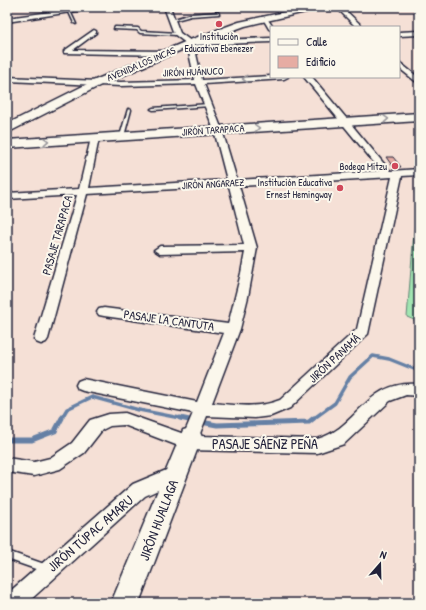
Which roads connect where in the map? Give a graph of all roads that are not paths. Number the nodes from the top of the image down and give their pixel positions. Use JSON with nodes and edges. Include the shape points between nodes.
{"nodes":[{"id":1,"x":99,"y":7,"type":"edge"},
{"id":2,"x":167,"y":7,"type":"edge"},
{"id":3,"x":339,"y":7,"type":"edge"},
{"id":4,"x":352,"y":7,"type":"edge"},
{"id":5,"x":73,"y":9,"type":"edge"},
{"id":6,"x":8,"y":10,"type":"dead end"},
{"id":7,"x":218,"y":13,"type":"dead end"},
{"id":8,"x":7,"y":14,"type":"edge"},
{"id":9,"x":264,"y":18,"type":"junction"},
{"id":10,"x":7,"y":20,"type":"edge"},
{"id":11,"x":172,"y":20,"type":"junction"},
{"id":12,"x":75,"y":23,"type":"dead end"},
{"id":13,"x":359,"y":26,"type":"edge"},
{"id":14,"x":270,"y":27,"type":"edge"},
{"id":15,"x":115,"y":28,"type":"dead end"},
{"id":16,"x":94,"y":32,"type":"dead end"},
{"id":17,"x":177,"y":34,"type":"junction"},
{"id":18,"x":400,"y":34,"type":"edge"},
{"id":19,"x":419,"y":34,"type":"edge"},
{"id":20,"x":270,"y":40,"type":"edge"},
{"id":21,"x":190,"y":43,"type":"junction"},
{"id":22,"x":168,"y":53,"type":"junction"},
{"id":23,"x":419,"y":69,"type":"edge"},
{"id":24,"x":403,"y":70,"type":"edge"},
{"id":25,"x":270,"y":78,"type":"edge"},
{"id":26,"x":309,"y":78,"type":"edge"},
{"id":27,"x":7,"y":79,"type":"edge"},
{"id":28,"x":99,"y":82,"type":"junction"},
{"id":29,"x":199,"y":82,"type":"junction"},
{"id":30,"x":419,"y":82,"type":"edge"},
{"id":31,"x":209,"y":105,"type":"junction"},
{"id":32,"x":153,"y":109,"type":"dead end"},
{"id":33,"x":129,"y":110,"type":"dead end"},
{"id":34,"x":419,"y":117,"type":"edge"},
{"id":35,"x":345,"y":122,"type":"junction"},
{"id":36,"x":7,"y":129,"type":"edge"},
{"id":37,"x":218,"y":130,"type":"junction"},
{"id":38,"x":122,"y":136,"type":"junction"},
{"id":39,"x":95,"y":138,"type":"junction"},
{"id":40,"x":7,"y":144,"type":"edge"},
{"id":41,"x":419,"y":172,"type":"edge"},
{"id":42,"x":393,"y":173,"type":"junction"},
{"id":43,"x":232,"y":183,"type":"junction"},
{"id":44,"x":82,"y":192,"type":"junction"},
{"id":45,"x":7,"y":196,"type":"edge"},
{"id":46,"x":251,"y":248,"type":"junction"},
{"id":47,"x":160,"y":250,"type":"dead end"},
{"id":48,"x":104,"y":312,"type":"dead end"},
{"id":49,"x":233,"y":329,"type":"junction"},
{"id":50,"x":41,"y":339,"type":"dead end"},
{"id":51,"x":83,"y":385,"type":"dead end"},
{"id":52,"x":419,"y":390,"type":"edge"},
{"id":53,"x":201,"y":411,"type":"junction"},
{"id":54,"x":190,"y":440,"type":"junction"},
{"id":55,"x":7,"y":465,"type":"edge"},
{"id":56,"x":176,"y":474,"type":"junction"},
{"id":57,"x":7,"y":555,"type":"edge"},
{"id":58,"x":49,"y":570,"type":"junction"},
{"id":59,"x":12,"y":603,"type":"edge"},
{"id":60,"x":125,"y":603,"type":"edge"}],
"edges":[{"from":1,"to":5,"type":"street"},
{"from":2,"to":11,"type":"street"},
{"from":3,"to":4,"type":"street","name":"AVENIDA LOS INCAS"},
{"from":3,"to":9,"type":"street","name":"AVENIDA LOS INCAS","via":[[310,9]]},
{"from":3,"to":13,"type":"street"},
{"from":5,"to":10,"type":"street"},
{"from":5,"to":12,"type":"lane"},
{"from":6,"to":8,"type":"lane"},
{"from":7,"to":11,"type":"lane","via":[[191,15]]},
{"from":9,"to":14,"type":"street"},
{"from":9,"to":21,"type":"street","name":"AVENIDA LOS INCAS"},
{"from":11,"to":17,"type":"street"},
{"from":15,"to":17,"type":"lane"},
{"from":16,"to":22,"type":"street","via":[[66,52]]},
{"from":17,"to":21,"type":"street"},
{"from":18,"to":19,"type":"street"},
{"from":20,"to":21,"type":"street"},
{"from":21,"to":22,"type":"street","name":"AVENIDA LOS INCAS"},
{"from":21,"to":29,"type":"street"},
{"from":22,"to":28,"type":"street","name":"AVENIDA LOS INCAS"},
{"from":23,"to":24,"type":"street"},
{"from":24,"to":30,"type":"street"},
{"from":25,"to":29,"type":"street","name":"JIRÓN HUÁNUCO","one_way":true},
{"from":26,"to":35,"type":"street"},
{"from":27,"to":28,"type":"street","name":"JIRÓN HUÁNUCO"},
{"from":28,"to":29,"type":"street","name":"JIRÓN HUÁNUCO"},
{"from":28,"to":36,"type":"street","name":"AVENIDA LOS INCAS"},
{"from":29,"to":31,"type":"street"},
{"from":31,"to":32,"type":"lane"},
{"from":31,"to":37,"type":"street"},
{"from":33,"to":38,"type":"lane"},
{"from":35,"to":34,"type":"street","name":"JIRÓN TARAPACA","one_way":true},
{"from":37,"to":35,"type":"street","name":"JIRÓN TARAPACA","one_way":true},
{"from":35,"to":42,"type":"street"},
{"from":37,"to":38,"type":"street","name":"JIRÓN TARAPACA"},
{"from":37,"to":43,"type":"street"},
{"from":38,"to":39,"type":"street","name":"JIRÓN TARAPACA"},
{"from":40,"to":39,"type":"street","name":"JIRÓN TARAPACA","one_way":true},
{"from":39,"to":44,"type":"street","name":"PASAJE TARAPACA"},
{"from":41,"to":42,"type":"street","name":"JIRÓN ANGARAEZ"},
{"from":42,"to":43,"type":"street","name":"JIRÓN ANGARAEZ"},
{"from":42,"to":53,"type":"street","name":"JIRÓN PANAMÁ","via":[[363,331],[285,404],[271,410],[255,412]]},
{"from":43,"to":44,"type":"street","name":"JIRÓN ANGARAEZ"},
{"from":43,"to":46,"type":"street"},
{"from":44,"to":45,"type":"street","name":"JIRÓN ANGARAEZ"},
{"from":44,"to":50,"type":"street","name":"PASAJE TARAPACA"},
{"from":46,"to":47,"type":"street"},
{"from":46,"to":49,"type":"street"},
{"from":48,"to":49,"type":"street","name":"PASAJE LA CANTUTA"},
{"from":49,"to":53,"type":"street"},
{"from":51,"to":53,"type":"street","name":"JIRÓN PANAMÁ"},
{"from":52,"to":54,"type":"street","name":"PASAJE SÁENZ PEÑA","via":[[392,392],[336,440],[317,446]]},
{"from":53,"to":54,"type":"street"},
{"from":54,"to":55,"type":"street","name":"PASAJE SÁENZ PEÑA","via":[[117,418],[96,425],[78,448],[54,464],[34,469]]},
{"from":54,"to":56,"type":"street","name":"JIRÓN HUALLAGA"},
{"from":56,"to":58,"type":"street","name":"JIRÓN TÚPAC AMARU","via":[[139,490]]},
{"from":56,"to":60,"type":"street","name":"JIRÓN HUALLAGA"},
{"from":57,"to":58,"type":"lane"},
{"from":58,"to":59,"type":"street","name":"JIRÓN TÚPAC AMARU"}]}
